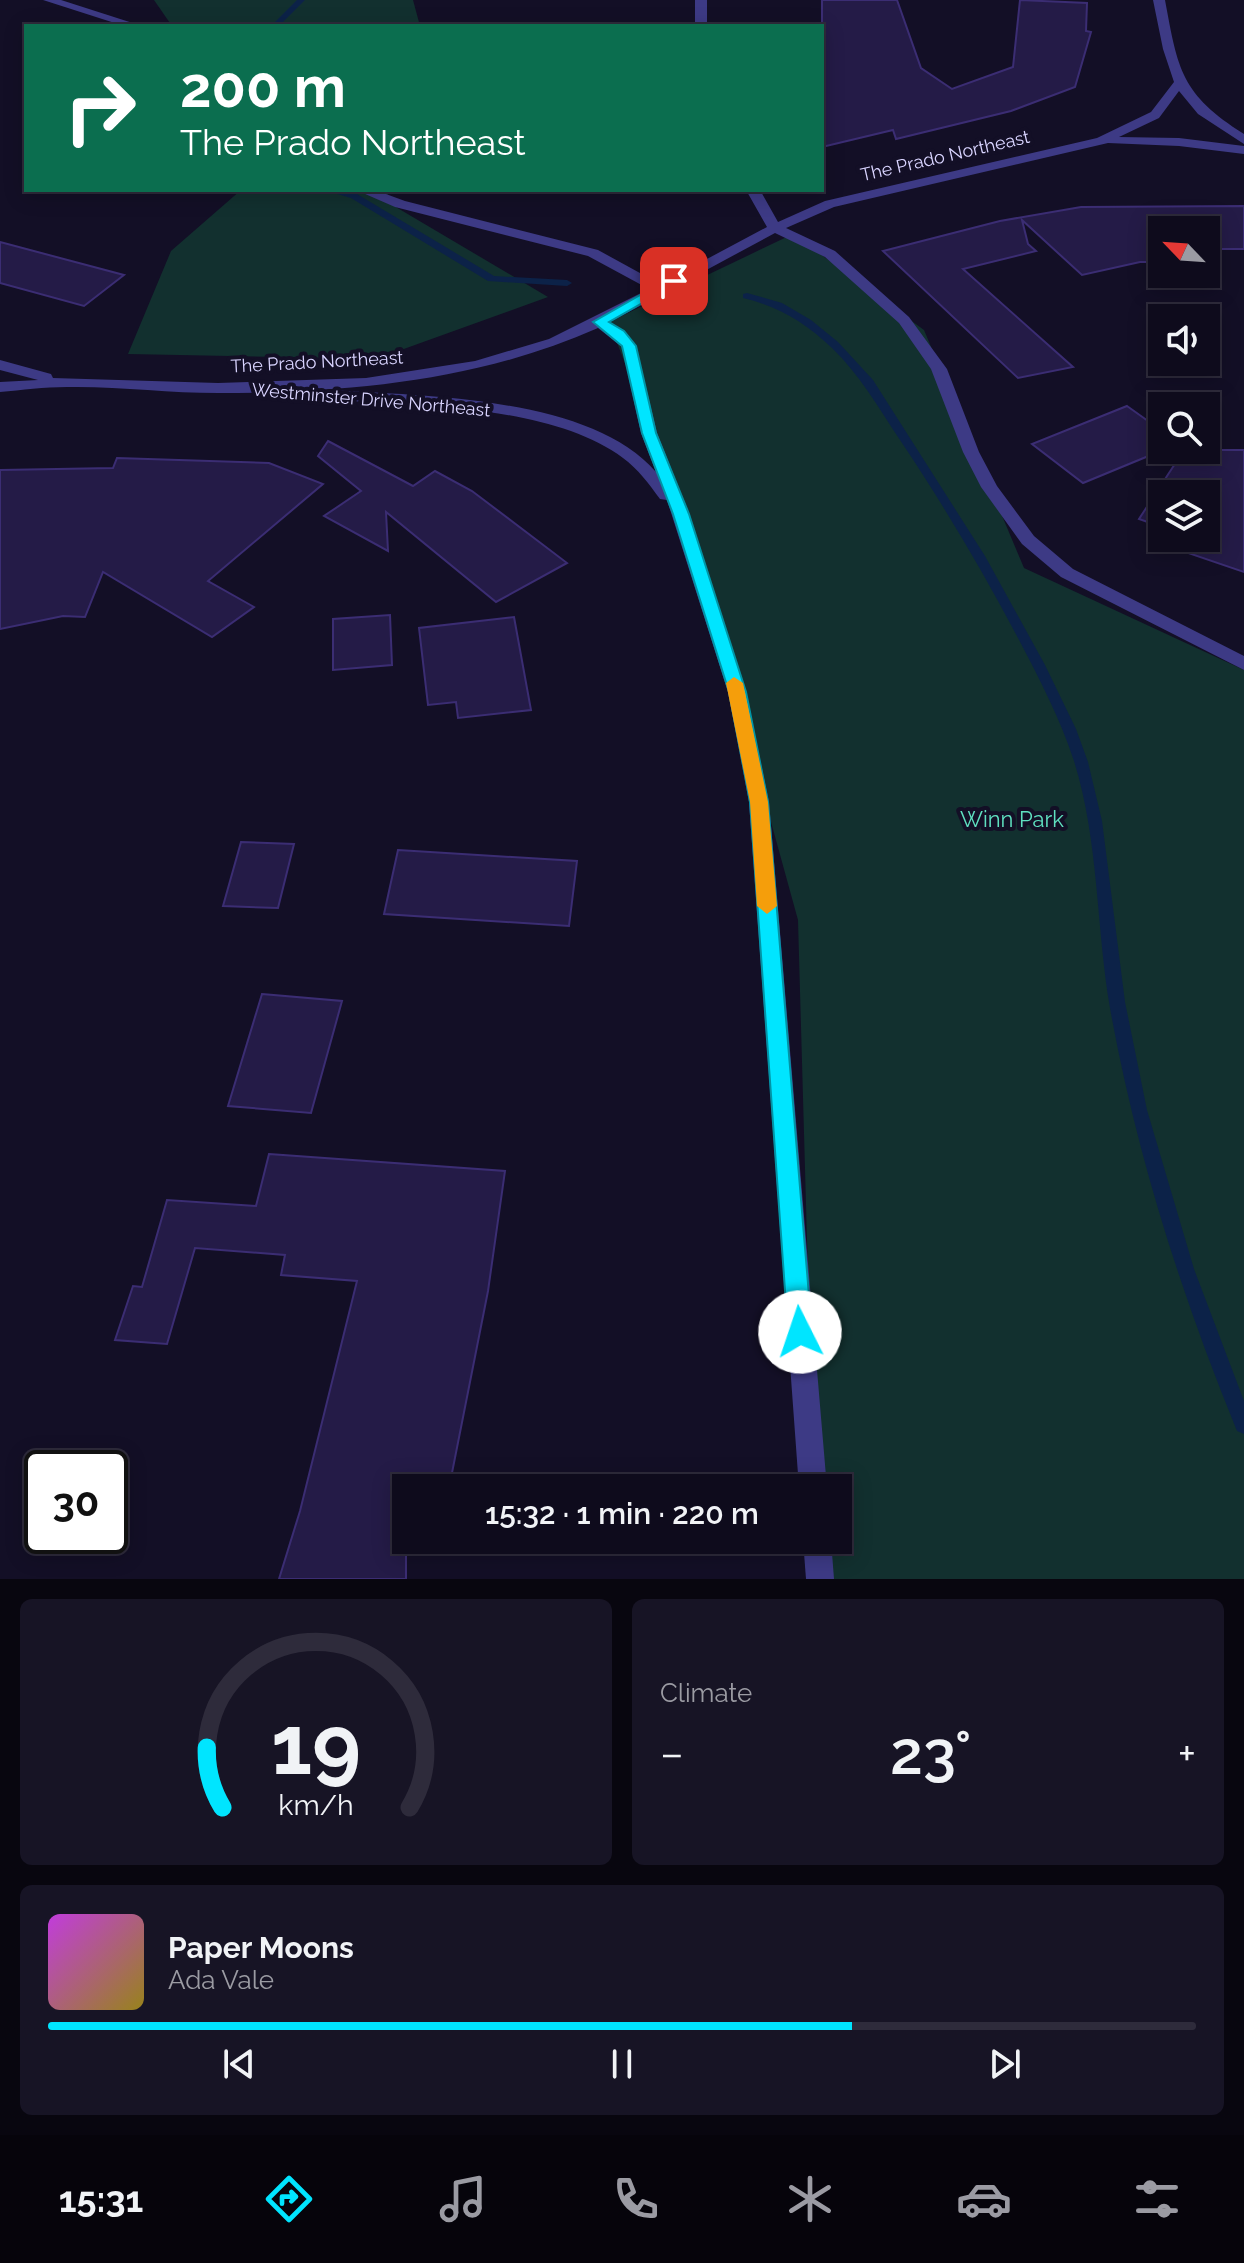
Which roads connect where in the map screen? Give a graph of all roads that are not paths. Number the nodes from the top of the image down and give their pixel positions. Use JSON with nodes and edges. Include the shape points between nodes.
{"nodes":[{"id":1,"x":49,"y":0,"type":"edge"},
{"id":2,"x":701,"y":0,"type":"edge"},
{"id":3,"x":1159,"y":0,"type":"edge"},
{"id":4,"x":129,"y":24,"type":"edge"},
{"id":5,"x":701,"y":24,"type":"edge"},
{"id":6,"x":1178,"y":85,"type":"junction"},
{"id":7,"x":1244,"y":140,"type":"edge"},
{"id":8,"x":1101,"y":141,"type":"junction"},
{"id":9,"x":1244,"y":150,"type":"edge"},
{"id":10,"x":368,"y":192,"type":"edge"},
{"id":11,"x":754,"y":192,"type":"edge"},
{"id":12,"x":775,"y":228,"type":"junction"},
{"id":13,"x":659,"y":289,"type":"junction"},
{"id":14,"x":599,"y":322,"type":"junction"},
{"id":15,"x":0,"y":365,"type":"edge"},
{"id":16,"x":67,"y":382,"type":"junction"},
{"id":17,"x":0,"y":387,"type":"edge"},
{"id":18,"x":218,"y":388,"type":"junction"},
{"id":19,"x":681,"y":514,"type":"junction"},
{"id":20,"x":1244,"y":664,"type":"edge"},
{"id":21,"x":812,"y":1474,"type":"edge"},
{"id":22,"x":818,"y":1554,"type":"edge"},
{"id":23,"x":820,"y":1579,"type":"edge"}],
"edges":[{"from":1,"to":4,"type":"street"},
{"from":2,"to":5,"type":"street"},
{"from":3,"to":6,"type":"street"},
{"from":6,"to":7,"type":"street","via":[[1208,118]]},
{"from":6,"to":8,"type":"street","name":"The Prado Northeast","via":[[1155,115]]},
{"from":8,"to":9,"type":"street","name":"The Prado Northeast"},
{"from":8,"to":12,"type":"street","name":"The Prado Northeast","via":[[837,202]]},
{"from":10,"to":13,"type":"street","via":[[593,253]]},
{"from":11,"to":12,"type":"street"},
{"from":12,"to":13,"type":"street","name":"The Prado Northeast"},
{"from":12,"to":20,"type":"street","via":[[830,254],[904,320],[939,369],[989,487],[1028,540],[1067,573]]},
{"from":13,"to":14,"type":"street","name":"The Prado Northeast"},
{"from":14,"to":18,"type":"street","name":"The Prado Northeast","via":[[554,342],[429,375],[366,383]]},
{"from":14,"to":19,"type":"street","name":"Westminster Drive Northeast","via":[[629,346],[649,433]]},
{"from":15,"to":16,"type":"street","name":"The Prado Northeast"},
{"from":16,"to":17,"type":"street","name":"The Prado Northeast"},
{"from":16,"to":18,"type":"street","name":"The Prado Northeast"},
{"from":18,"to":19,"type":"street","name":"Westminster Drive Northeast","via":[[462,405],[532,416],[625,452],[645,468]]},
{"from":19,"to":21,"type":"street","name":"Westminster Drive Northeast","via":[[737,692],[759,802]]},
{"from":22,"to":23,"type":"street"}]}
